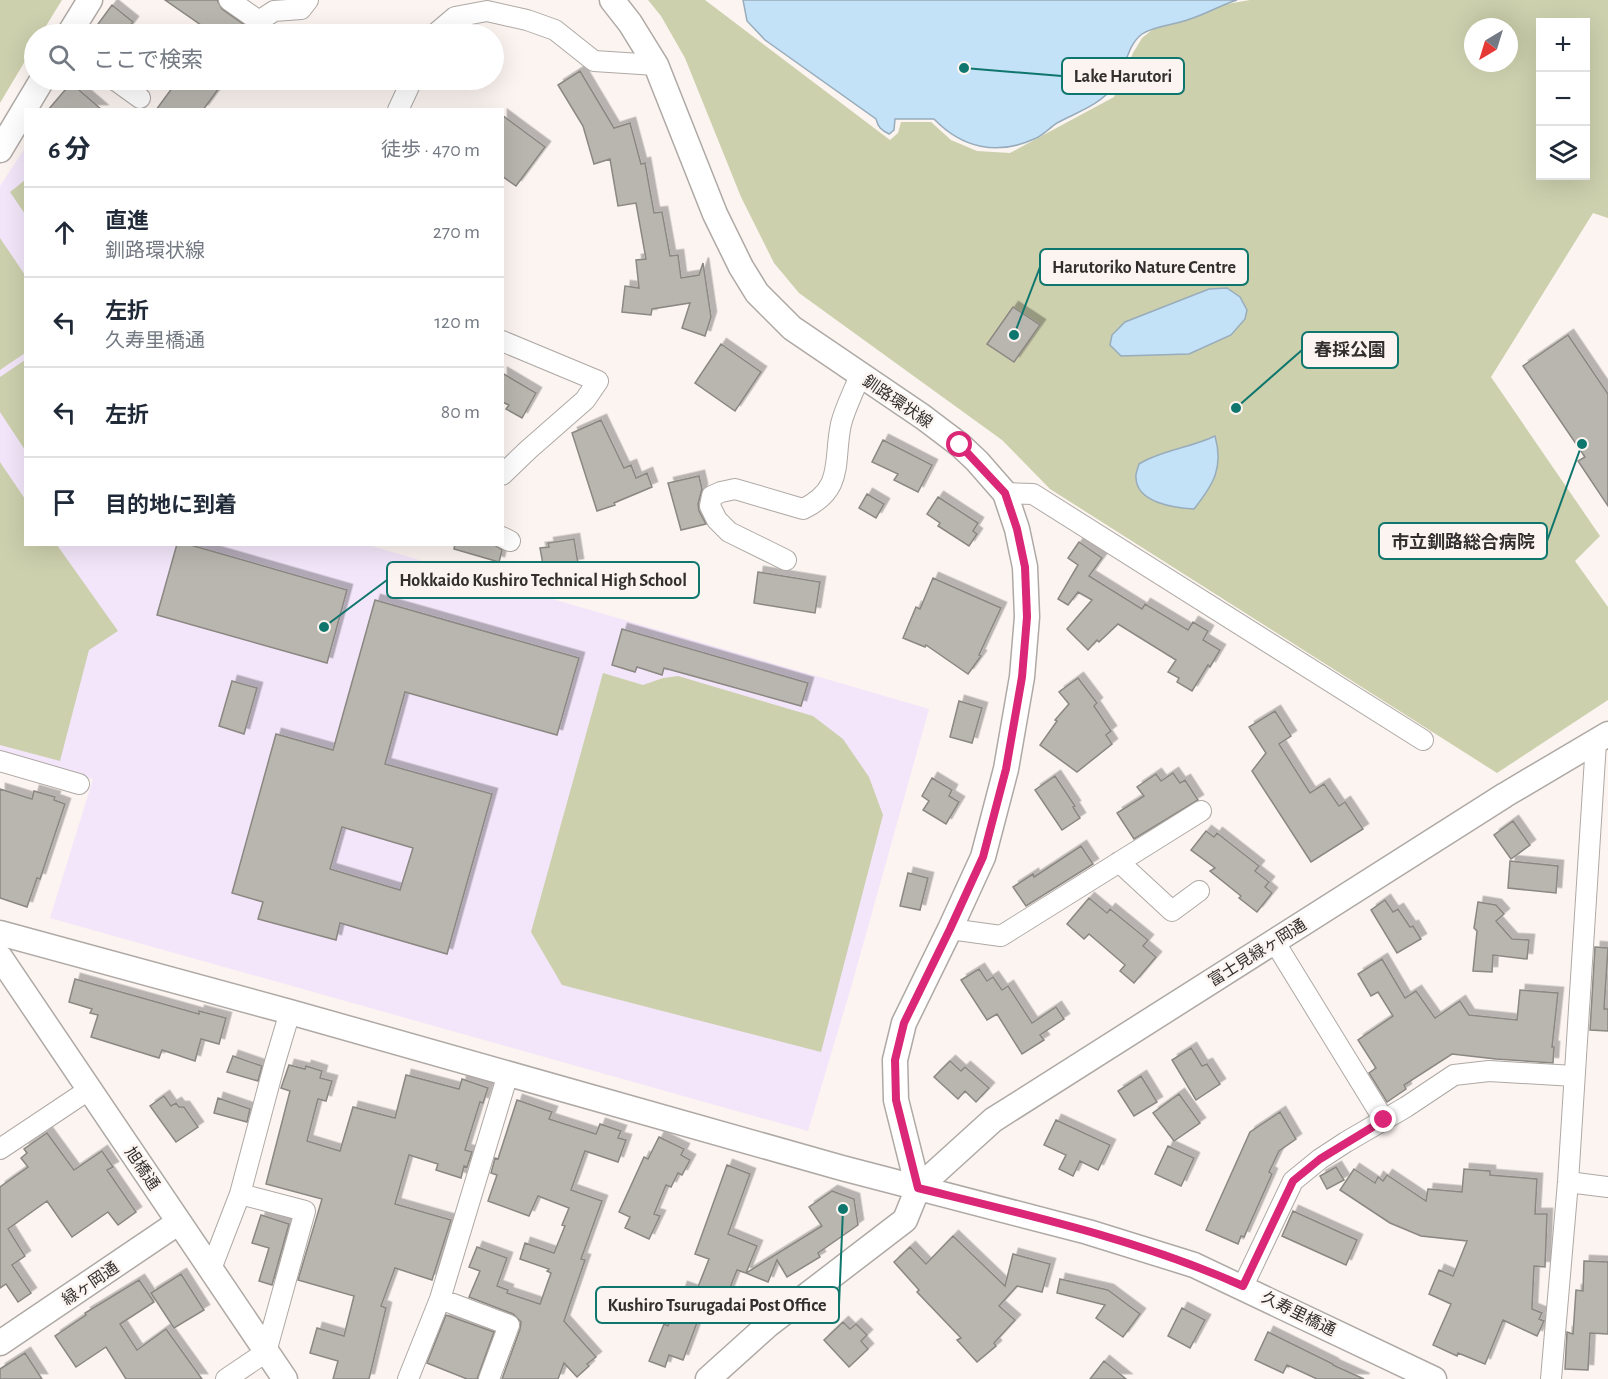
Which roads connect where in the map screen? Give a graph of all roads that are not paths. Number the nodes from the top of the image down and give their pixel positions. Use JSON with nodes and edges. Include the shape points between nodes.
{"nodes":[{"id":1,"x":90,"y":0,"type":"edge"},
{"id":2,"x":229,"y":0,"type":"edge"},
{"id":3,"x":308,"y":0,"type":"edge"},
{"id":4,"x":612,"y":0,"type":"edge"},
{"id":5,"x":75,"y":24,"type":"edge"},
{"id":6,"x":446,"y":24,"type":"edge"},
{"id":7,"x":656,"y":66,"type":"junction"},
{"id":8,"x":36,"y":90,"type":"edge"},
{"id":9,"x":129,"y":90,"type":"edge"},
{"id":10,"x":407,"y":90,"type":"edge"},
{"id":11,"x":140,"y":98,"type":"dead end"},
{"id":12,"x":25,"y":108,"type":"edge"},
{"id":13,"x":399,"y":108,"type":"edge"},
{"id":14,"x":24,"y":110,"type":"edge"},
{"id":15,"x":0,"y":150,"type":"edge"},
{"id":16,"x":504,"y":342,"type":"edge"},
{"id":17,"x":860,"y":375,"type":"junction"},
{"id":18,"x":504,"y":473,"type":"edge"},
{"id":19,"x":1005,"y":493,"type":"junction"},
{"id":20,"x":786,"y":560,"type":"dead end"},
{"id":21,"x":1602,"y":738,"type":"edge"},
{"id":22,"x":1423,"y":740,"type":"dead end"},
{"id":23,"x":0,"y":761,"type":"edge"},
{"id":24,"x":79,"y":784,"type":"dead end"},
{"id":25,"x":1201,"y":811,"type":"dead end"},
{"id":26,"x":1119,"y":862,"type":"junction"},
{"id":27,"x":1199,"y":891,"type":"dead end"},
{"id":28,"x":950,"y":929,"type":"junction"},
{"id":29,"x":0,"y":933,"type":"edge"},
{"id":30,"x":1274,"y":941,"type":"junction"},
{"id":31,"x":0,"y":957,"type":"edge"},
{"id":32,"x":291,"y":1012,"type":"junction"},
{"id":33,"x":508,"y":1074,"type":"junction"},
{"id":34,"x":1574,"y":1076,"type":"junction"},
{"id":35,"x":90,"y":1089,"type":"junction"},
{"id":36,"x":1384,"y":1120,"type":"junction"},
{"id":37,"x":0,"y":1149,"type":"edge"},
{"id":38,"x":1568,"y":1182,"type":"junction"},
{"id":39,"x":1608,"y":1187,"type":"edge"},
{"id":40,"x":918,"y":1188,"type":"junction"},
{"id":41,"x":240,"y":1194,"type":"junction"},
{"id":42,"x":179,"y":1222,"type":"junction"},
{"id":43,"x":211,"y":1269,"type":"junction"},
{"id":44,"x":1243,"y":1286,"type":"junction"},
{"id":45,"x":440,"y":1299,"type":"junction"},
{"id":46,"x":0,"y":1343,"type":"edge"},
{"id":47,"x":266,"y":1352,"type":"junction"},
{"id":48,"x":226,"y":1379,"type":"edge"},
{"id":49,"x":285,"y":1379,"type":"edge"},
{"id":50,"x":408,"y":1379,"type":"edge"},
{"id":51,"x":489,"y":1379,"type":"edge"},
{"id":52,"x":708,"y":1379,"type":"edge"},
{"id":53,"x":1434,"y":1379,"type":"edge"},
{"id":54,"x":1551,"y":1379,"type":"edge"}],
"edges":[{"from":1,"to":5,"type":"street"},
{"from":2,"to":3,"type":"street","via":[[260,21],[274,11],[301,9]]},
{"from":4,"to":7,"type":"street","name":"釧路環状線"},
{"from":6,"to":7,"type":"street","via":[[455,16],[487,11],[555,30],[594,61]]},
{"from":7,"to":17,"type":"street","name":"釧路環状線","via":[[715,214],[757,293],[792,328]]},
{"from":8,"to":12,"type":"street"},
{"from":9,"to":11,"type":"street"},
{"from":10,"to":13,"type":"street"},
{"from":14,"to":15,"type":"street"},
{"from":16,"to":18,"type":"street","via":[[598,381],[585,400]]},
{"from":17,"to":19,"type":"street","name":"釧路環状線","via":[[960,445]]},
{"from":17,"to":20,"type":"street","via":[[841,424],[837,470],[830,488],[817,502],[803,509],[735,489],[712,496],[710,506],[729,532]]},
{"from":19,"to":22,"type":"street","via":[[1033,494]]},
{"from":19,"to":28,"type":"street","name":"釧路環状線","via":[[1025,567],[1027,617],[1022,677],[1006,769],[983,857]]},
{"from":21,"to":30,"type":"street","name":"富士見緑ヶ岡通"},
{"from":21,"to":34,"type":"street"},
{"from":23,"to":24,"type":"street"},
{"from":25,"to":26,"type":"street"},
{"from":26,"to":27,"type":"street","via":[[1172,911]]},
{"from":26,"to":28,"type":"street","via":[[1001,936]]},
{"from":28,"to":40,"type":"street","name":"釧路環状線","via":[[904,1023],[895,1060],[896,1100]]},
{"from":29,"to":32,"type":"street","name":"久寿里橋通"},
{"from":30,"to":36,"type":"street"},
{"from":30,"to":40,"type":"street","name":"富士見緑ヶ岡通","via":[[993,1120]]},
{"from":31,"to":35,"type":"street","name":"旭橋通"},
{"from":32,"to":33,"type":"street","name":"久寿里橋通"},
{"from":32,"to":41,"type":"street"},
{"from":33,"to":40,"type":"street","name":"久寿里橋通"},
{"from":33,"to":45,"type":"street"},
{"from":34,"to":36,"type":"street","via":[[1489,1071],[1454,1075]]},
{"from":34,"to":38,"type":"street"},
{"from":35,"to":37,"type":"street"},
{"from":35,"to":42,"type":"street","name":"旭橋通"},
{"from":36,"to":44,"type":"street","via":[[1320,1159],[1293,1181]]},
{"from":38,"to":39,"type":"street"},
{"from":38,"to":54,"type":"street"},
{"from":40,"to":44,"type":"street","name":"久寿里橋通","via":[[1088,1232],[1194,1264]]},
{"from":40,"to":52,"type":"street","via":[[905,1220],[768,1325]]},
{"from":41,"to":43,"type":"street"},
{"from":41,"to":47,"type":"street","via":[[305,1211]]},
{"from":42,"to":43,"type":"street","name":"旭橋通"},
{"from":42,"to":46,"type":"street","name":"緑ヶ岡通"},
{"from":43,"to":47,"type":"street","name":"旭橋通"},
{"from":44,"to":53,"type":"street","name":"久寿里橋通"},
{"from":45,"to":50,"type":"street"},
{"from":45,"to":51,"type":"street","via":[[509,1325]]},
{"from":47,"to":48,"type":"street"},
{"from":47,"to":49,"type":"street","name":"旭橋通"}]}
